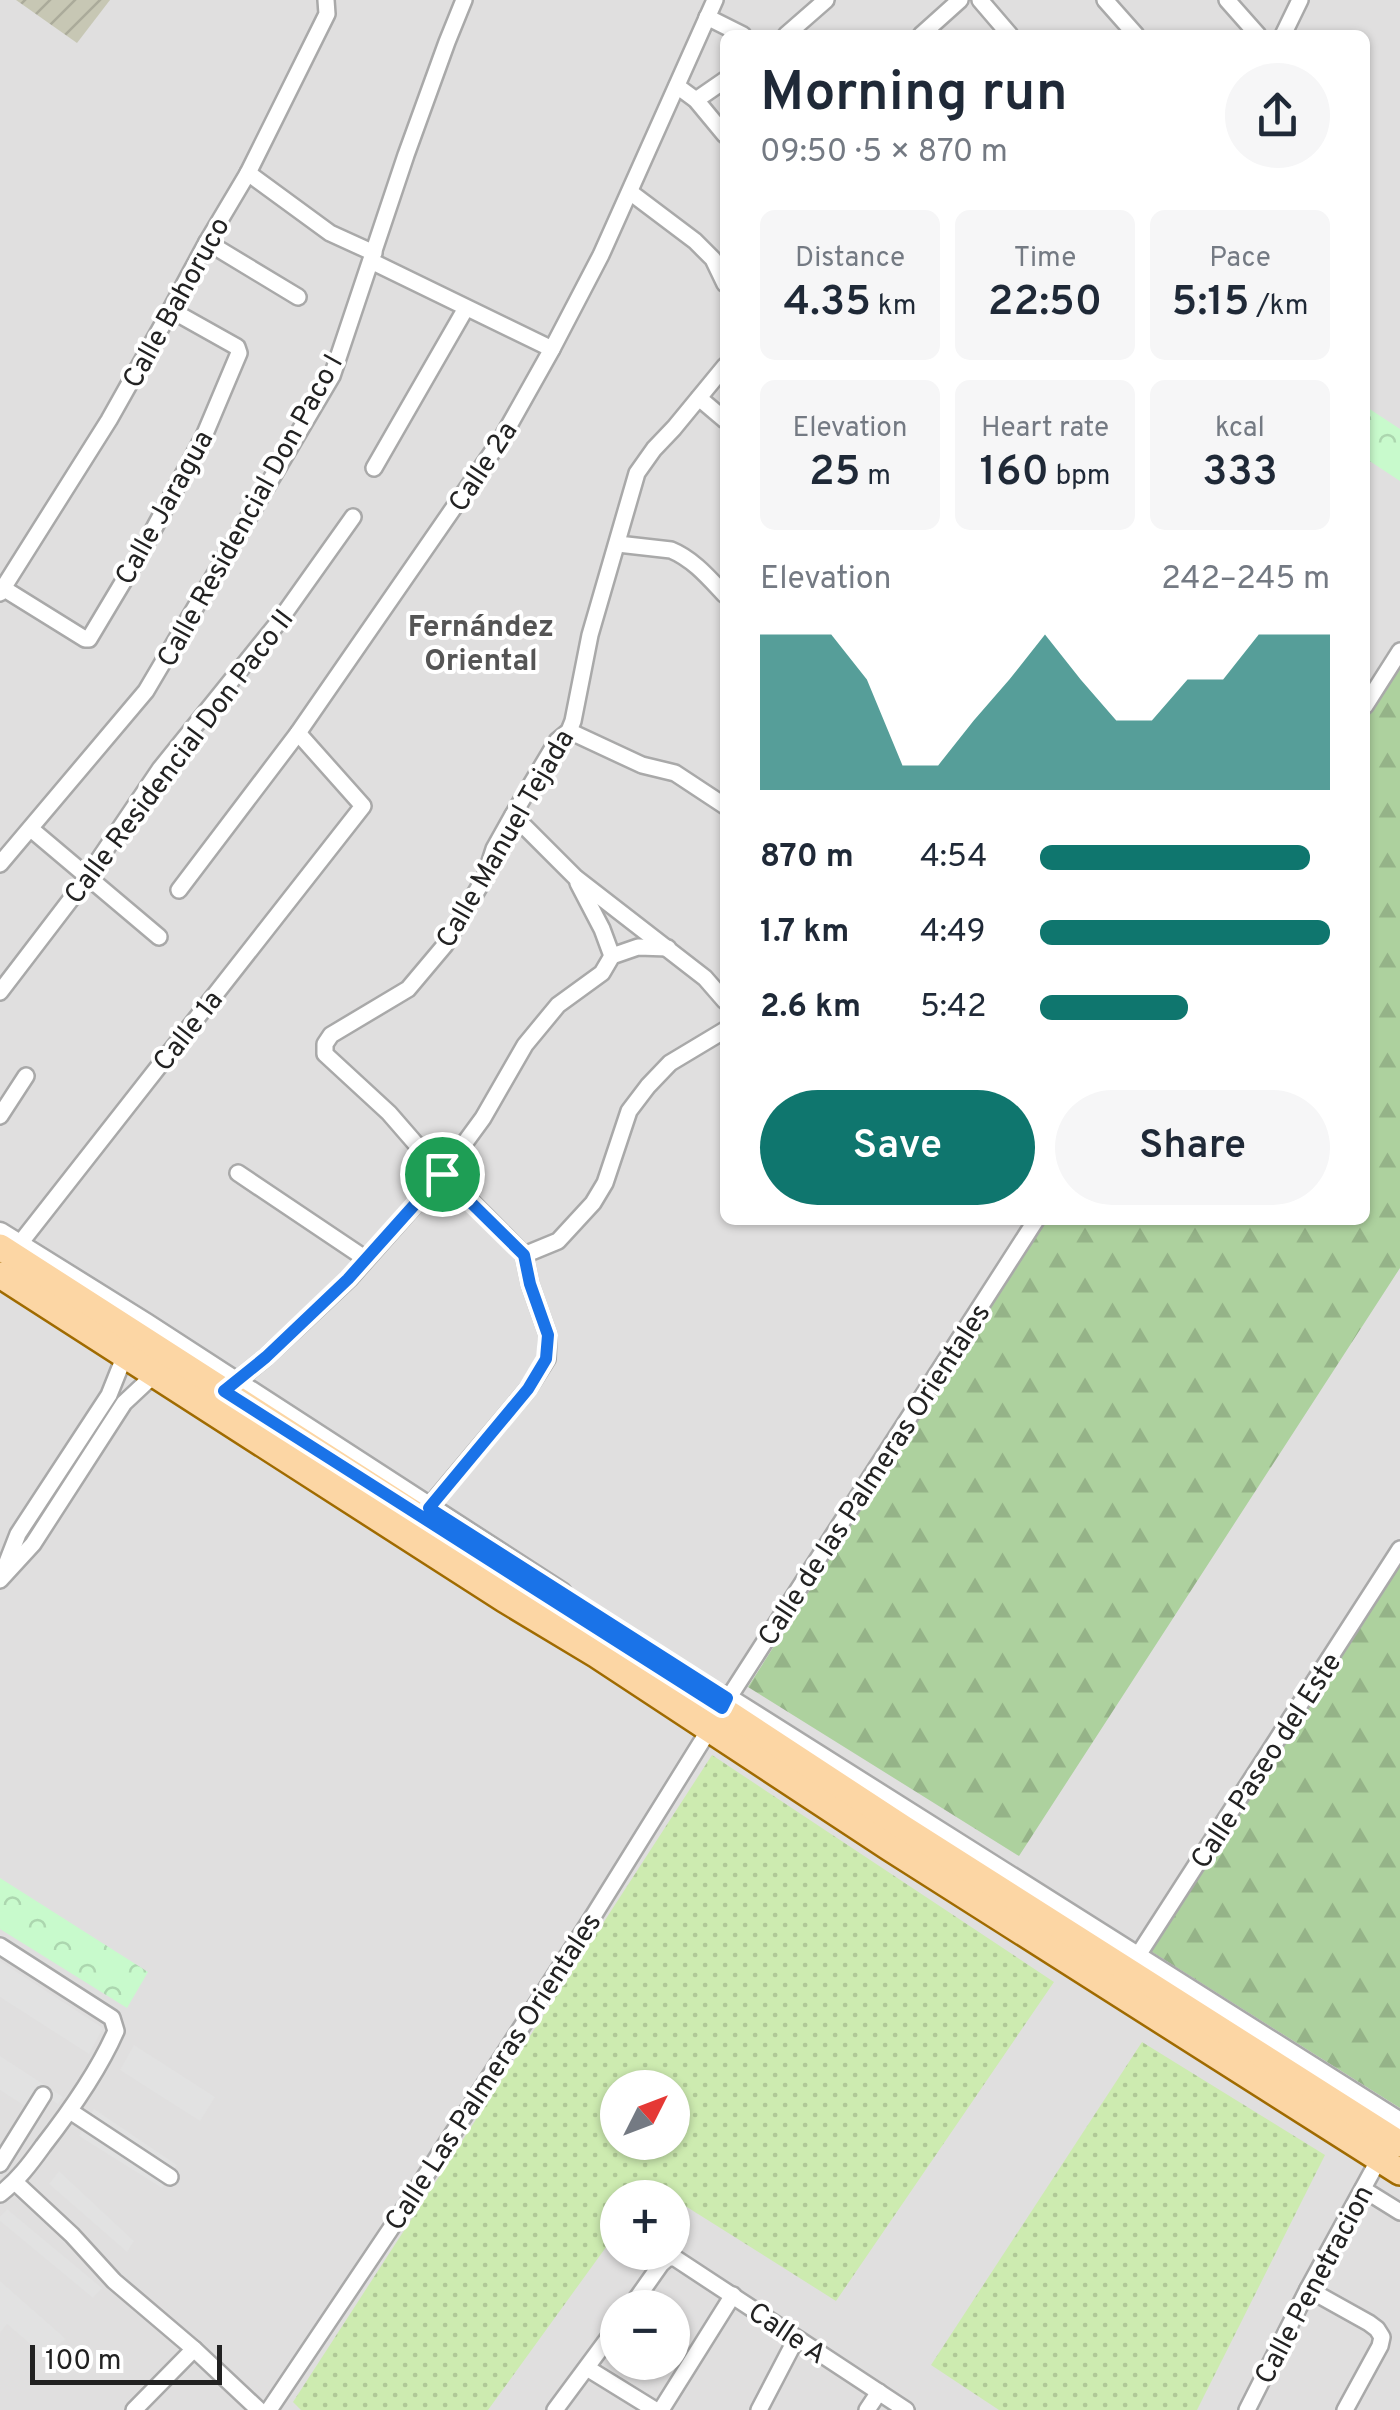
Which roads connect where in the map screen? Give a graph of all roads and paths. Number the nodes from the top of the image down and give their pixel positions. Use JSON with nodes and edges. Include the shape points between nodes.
{"nodes":[{"id":1,"x":326,"y":0,"type":"edge"},
{"id":2,"x":464,"y":0,"type":"edge"},
{"id":3,"x":715,"y":0,"type":"edge"},
{"id":4,"x":826,"y":0,"type":"edge"},
{"id":5,"x":960,"y":0,"type":"edge"},
{"id":6,"x":980,"y":0,"type":"edge"},
{"id":7,"x":1105,"y":0,"type":"edge"},
{"id":8,"x":1228,"y":0,"type":"edge"},
{"id":9,"x":1300,"y":0,"type":"edge"},
{"id":10,"x":707,"y":17,"type":"junction"},
{"id":11,"x":733,"y":30,"type":"edge"},
{"id":12,"x":792,"y":30,"type":"edge"},
{"id":13,"x":927,"y":30,"type":"edge"},
{"id":14,"x":1006,"y":30,"type":"edge"},
{"id":15,"x":1132,"y":30,"type":"edge"},
{"id":16,"x":1254,"y":30,"type":"edge"},
{"id":17,"x":1285,"y":30,"type":"edge"},
{"id":18,"x":720,"y":83,"type":"edge"},
{"id":19,"x":677,"y":86,"type":"junction"},
{"id":20,"x":696,"y":100,"type":"junction"},
{"id":21,"x":720,"y":129,"type":"edge"},
{"id":22,"x":248,"y":174,"type":"junction"},
{"id":23,"x":630,"y":192,"type":"junction"},
{"id":24,"x":207,"y":242,"type":"junction"},
{"id":25,"x":372,"y":257,"type":"junction"},
{"id":26,"x":720,"y":274,"type":"edge"},
{"id":27,"x":298,"y":297,"type":"dead end"},
{"id":28,"x":466,"y":308,"type":"junction"},
{"id":29,"x":171,"y":310,"type":"junction"},
{"id":30,"x":552,"y":350,"type":"junction"},
{"id":31,"x":720,"y":372,"type":"edge"},
{"id":32,"x":699,"y":398,"type":"junction"},
{"id":33,"x":720,"y":416,"type":"edge"},
{"id":34,"x":374,"y":468,"type":"dead end"},
{"id":35,"x":353,"y":517,"type":"dead end"},
{"id":36,"x":618,"y":544,"type":"junction"},
{"id":37,"x":1,"y":590,"type":"edge"},
{"id":38,"x":720,"y":590,"type":"edge"},
{"id":39,"x":1400,"y":651,"type":"edge"},
{"id":40,"x":1370,"y":698,"type":"edge"},
{"id":41,"x":568,"y":731,"type":"junction"},
{"id":42,"x":298,"y":733,"type":"junction"},
{"id":43,"x":720,"y":803,"type":"edge"},
{"id":44,"x":513,"y":815,"type":"junction"},
{"id":45,"x":31,"y":829,"type":"junction"},
{"id":46,"x":0,"y":864,"type":"edge"},
{"id":47,"x":87,"y":875,"type":"junction"},
{"id":48,"x":576,"y":878,"type":"junction"},
{"id":49,"x":179,"y":890,"type":"dead end"},
{"id":50,"x":159,"y":937,"type":"dead end"},
{"id":51,"x":668,"y":948,"type":"junction"},
{"id":52,"x":612,"y":956,"type":"junction"},
{"id":53,"x":0,"y":992,"type":"edge"},
{"id":54,"x":720,"y":995,"type":"edge"},
{"id":55,"x":720,"y":1033,"type":"edge"},
{"id":56,"x":26,"y":1076,"type":"dead end"},
{"id":57,"x":0,"y":1116,"type":"edge"},
{"id":58,"x":238,"y":1174,"type":"dead end"},
{"id":59,"x":442,"y":1174,"type":"junction"},
{"id":60,"x":1033,"y":1225,"type":"edge"},
{"id":61,"x":6,"y":1251,"type":"edge"},
{"id":62,"x":524,"y":1255,"type":"junction"},
{"id":63,"x":366,"y":1259,"type":"junction"},
{"id":64,"x":125,"y":1355,"type":"junction"},
{"id":65,"x":155,"y":1374,"type":"junction"},
{"id":66,"x":230,"y":1387,"type":"junction"},
{"id":67,"x":425,"y":1513,"type":"junction"},
{"id":68,"x":18,"y":1534,"type":"junction"},
{"id":69,"x":33,"y":1544,"type":"junction"},
{"id":70,"x":1400,"y":1549,"type":"edge"},
{"id":71,"x":0,"y":1579,"type":"edge"},
{"id":72,"x":720,"y":1712,"type":"junction"},
{"id":73,"x":0,"y":1946,"type":"edge"},
{"id":74,"x":1133,"y":1963,"type":"junction"},
{"id":75,"x":44,"y":2094,"type":"dead end"},
{"id":76,"x":70,"y":2111,"type":"junction"},
{"id":77,"x":1400,"y":2122,"type":"edge"},
{"id":78,"x":1393,"y":2158,"type":"edge"},
{"id":79,"x":0,"y":2164,"type":"edge"},
{"id":80,"x":170,"y":2177,"type":"dead end"},
{"id":81,"x":15,"y":2182,"type":"junction"},
{"id":82,"x":1362,"y":2189,"type":"junction"},
{"id":83,"x":0,"y":2194,"type":"edge"},
{"id":84,"x":1400,"y":2212,"type":"edge"},
{"id":85,"x":1308,"y":2289,"type":"junction"},
{"id":86,"x":643,"y":2290,"type":"edge"},
{"id":87,"x":732,"y":2295,"type":"junction"},
{"id":88,"x":796,"y":2340,"type":"junction"},
{"id":89,"x":194,"y":2348,"type":"junction"},
{"id":90,"x":600,"y":2350,"type":"edge"},
{"id":91,"x":587,"y":2368,"type":"junction"},
{"id":92,"x":878,"y":2392,"type":"junction"},
{"id":93,"x":134,"y":2410,"type":"edge"},
{"id":94,"x":259,"y":2410,"type":"edge"},
{"id":95,"x":269,"y":2410,"type":"edge"},
{"id":96,"x":555,"y":2410,"type":"edge"},
{"id":97,"x":658,"y":2410,"type":"edge"},
{"id":98,"x":759,"y":2410,"type":"edge"},
{"id":99,"x":867,"y":2410,"type":"edge"},
{"id":100,"x":906,"y":2410,"type":"edge"},
{"id":101,"x":1247,"y":2410,"type":"edge"},
{"id":102,"x":1345,"y":2410,"type":"edge"}],
"edges":[{"from":1,"to":22,"type":"street","name":"Calle Bahoruco","via":[[327,14]]},
{"from":2,"to":25,"type":"street","name":"Calle Residencial Don Paco I"},
{"from":3,"to":10,"type":"street","name":"Calle 2a"},
{"from":4,"to":12,"type":"street"},
{"from":5,"to":13,"type":"street"},
{"from":6,"to":14,"type":"street"},
{"from":7,"to":15,"type":"street"},
{"from":8,"to":16,"type":"street"},
{"from":9,"to":17,"type":"street"},
{"from":10,"to":11,"type":"street"},
{"from":10,"to":19,"type":"street","name":"Calle 2a"},
{"from":18,"to":20,"type":"street"},
{"from":19,"to":20,"type":"street"},
{"from":19,"to":23,"type":"street","name":"Calle 2a"},
{"from":20,"to":21,"type":"street"},
{"from":22,"to":24,"type":"street","name":"Calle Bahoruco"},
{"from":22,"to":25,"type":"street"},
{"from":23,"to":26,"type":"street","via":[[695,241]]},
{"from":23,"to":30,"type":"street","name":"Calle 2a"},
{"from":24,"to":27,"type":"street"},
{"from":24,"to":29,"type":"street","name":"Calle Bahoruco"},
{"from":25,"to":28,"type":"street"},
{"from":25,"to":45,"type":"street","name":"Calle Residencial Don Paco I","via":[[332,376],[161,666]]},
{"from":28,"to":30,"type":"street"},
{"from":28,"to":34,"type":"street"},
{"from":29,"to":37,"type":"street","name":"Calle Bahoruco"},
{"from":29,"to":37,"type":"street","name":"Calle Jaragua","via":[[239,353],[204,436],[89,638]]},
{"from":30,"to":42,"type":"street","name":"Calle 2a","via":[[502,438]]},
{"from":31,"to":32,"type":"street","name":"Calle Manuel Tejada"},
{"from":32,"to":33,"type":"street"},
{"from":32,"to":36,"type":"street","name":"Calle Manuel Tejada","via":[[642,466]]},
{"from":35,"to":47,"type":"street","name":"Calle Residencial Don Paco II"},
{"from":36,"to":38,"type":"street","via":[[679,553]]},
{"from":36,"to":41,"type":"street","name":"Calle Manuel Tejada"},
{"from":39,"to":40,"type":"street"},
{"from":41,"to":43,"type":"street","via":[[675,773]]},
{"from":41,"to":44,"type":"street","name":"Calle Manuel Tejada"},
{"from":42,"to":49,"type":"street","name":"Calle 2a"},
{"from":42,"to":61,"type":"street","name":"Calle 1a","via":[[363,806]]},
{"from":44,"to":48,"type":"street"},
{"from":44,"to":59,"type":"street","name":"Calle Manuel Tejada","via":[[445,945],[408,989],[325,1044],[325,1054]]},
{"from":45,"to":46,"type":"street","name":"Calle Residencial Don Paco I"},
{"from":45,"to":47,"type":"street"},
{"from":47,"to":50,"type":"street"},
{"from":47,"to":53,"type":"street","name":"Calle Residencial Don Paco II"},
{"from":48,"to":51,"type":"street"},
{"from":48,"to":52,"type":"street"},
{"from":51,"to":52,"type":"street","via":[[638,947]]},
{"from":51,"to":54,"type":"street"},
{"from":52,"to":59,"type":"street","via":[[525,1045],[484,1118]]},
{"from":55,"to":62,"type":"street","via":[[670,1062],[648,1086],[629,1111],[593,1204],[558,1240]]},
{"from":56,"to":57,"type":"street"},
{"from":58,"to":63,"type":"street"},
{"from":59,"to":62,"type":"street"},
{"from":59,"to":63,"type":"street"},
{"from":60,"to":72,"type":"street","name":"Calle de las Palmeras Orientales"},
{"from":61,"to":64,"type":"main road"},
{"from":61,"to":66,"type":"main road"},
{"from":62,"to":67,"type":"street","via":[[548,1335],[546,1359]]},
{"from":63,"to":66,"type":"street"},
{"from":64,"to":65,"type":"main road"},
{"from":64,"to":68,"type":"street","via":[[109,1394]]},
{"from":65,"to":69,"type":"street","via":[[124,1403]]},
{"from":65,"to":72,"type":"main road"},
{"from":66,"to":67,"type":"main road"},
{"from":67,"to":72,"type":"main road"},
{"from":68,"to":69,"type":"street"},
{"from":68,"to":71,"type":"street"},
{"from":69,"to":71,"type":"street"},
{"from":70,"to":74,"type":"street","name":"Calle Paseo del Este"},
{"from":72,"to":74,"type":"main road"},
{"from":72,"to":78,"type":"main road","via":[[890,1848]]},
{"from":72,"to":95,"type":"street","name":"Calle Las Palmeras Orientales"},
{"from":73,"to":76,"type":"street","via":[[112,2018],[116,2031]]},
{"from":74,"to":77,"type":"street"},
{"from":74,"to":78,"type":"main road"},
{"from":75,"to":79,"type":"street"},
{"from":76,"to":80,"type":"street"},
{"from":76,"to":81,"type":"street"},
{"from":78,"to":82,"type":"street","name":"Calle Penetracion"},
{"from":81,"to":83,"type":"street"},
{"from":81,"to":89,"type":"street","via":[[114,2281]]},
{"from":82,"to":84,"type":"street"},
{"from":82,"to":85,"type":"street","name":"Calle Penetracion"},
{"from":85,"to":101,"type":"street","name":"Calle Penetracion"},
{"from":85,"to":102,"type":"street","via":[[1382,2337]]},
{"from":86,"to":87,"type":"street","name":"Calle A","via":[[661,2264],[675,2258]]},
{"from":87,"to":88,"type":"street","name":"Calle A"},
{"from":87,"to":97,"type":"street"},
{"from":88,"to":92,"type":"street","name":"Calle A"},
{"from":88,"to":98,"type":"street"},
{"from":89,"to":93,"type":"street"},
{"from":89,"to":94,"type":"street"},
{"from":90,"to":91,"type":"street"},
{"from":91,"to":96,"type":"street"},
{"from":91,"to":97,"type":"street"},
{"from":92,"to":99,"type":"street"},
{"from":92,"to":100,"type":"street","name":"Calle A"}]}
